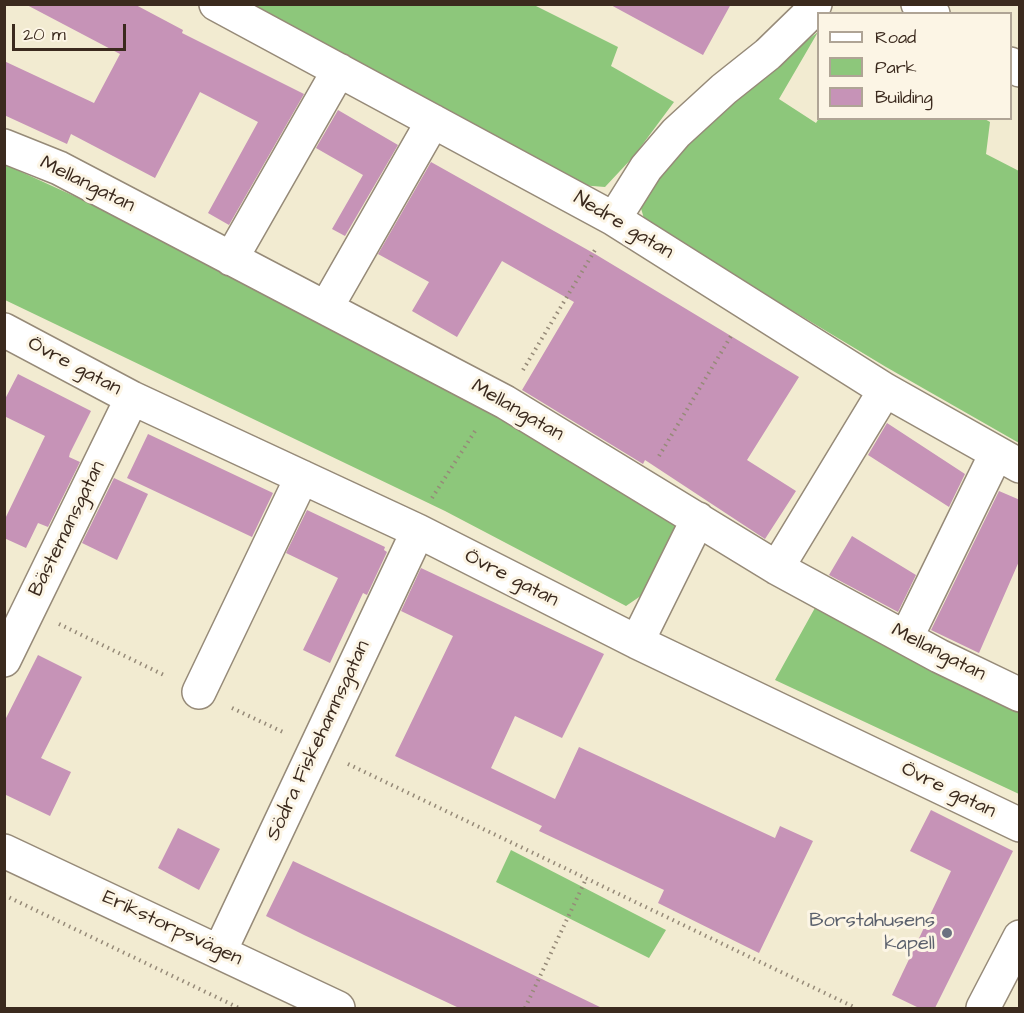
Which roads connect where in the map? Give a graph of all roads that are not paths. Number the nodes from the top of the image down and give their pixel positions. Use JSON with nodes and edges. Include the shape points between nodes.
{"nodes":[{"id":1,"x":216,"y":4,"type":"edge"},
{"id":2,"x":815,"y":4,"type":"edge"},
{"id":3,"x":339,"y":70,"type":"junction"},
{"id":4,"x":433,"y":121,"type":"junction"},
{"id":5,"x":4,"y":146,"type":"edge"},
{"id":6,"x":614,"y":219,"type":"junction"},
{"id":7,"x":231,"y":259,"type":"junction"},
{"id":8,"x":326,"y":308,"type":"junction"},
{"id":9,"x":4,"y":330,"type":"edge"},
{"id":10,"x":885,"y":390,"type":"junction"},
{"id":11,"x":132,"y":398,"type":"junction"},
{"id":12,"x":1008,"y":460,"type":"edge"},
{"id":13,"x":302,"y":477,"type":"junction"},
{"id":14,"x":699,"y":519,"type":"junction"},
{"id":15,"x":418,"y":531,"type":"junction"},
{"id":16,"x":777,"y":568,"type":"junction"},
{"id":17,"x":906,"y":638,"type":"junction"},
{"id":18,"x":637,"y":642,"type":"junction"},
{"id":19,"x":4,"y":660,"type":"edge"},
{"id":20,"x":199,"y":692,"type":"road end"},
{"id":21,"x":1020,"y":694,"type":"edge"},
{"id":22,"x":1020,"y":825,"type":"edge"},
{"id":23,"x":4,"y":851,"type":"edge"},
{"id":24,"x":1020,"y":937,"type":"edge"},
{"id":25,"x":220,"y":951,"type":"junction"},
{"id":26,"x":338,"y":1008,"type":"edge"},
{"id":27,"x":983,"y":1008,"type":"edge"}],
"edges":[{"from":1,"to":3,"type":"street","name":"Nedre gatan"},
{"from":2,"to":6,"type":"street","via":[[768,54],[676,133],[646,168]]},
{"from":3,"to":4,"type":"street","name":"Nedre gatan"},
{"from":3,"to":7,"type":"street"},
{"from":4,"to":6,"type":"street","name":"Nedre gatan"},
{"from":4,"to":8,"type":"street"},
{"from":5,"to":7,"type":"street","name":"Mellangatan","via":[[59,168]]},
{"from":6,"to":10,"type":"street","name":"Nedre gatan"},
{"from":7,"to":8,"type":"street","name":"Mellangatan"},
{"from":8,"to":14,"type":"street","name":"Mellangatan","via":[[505,402]]},
{"from":9,"to":11,"type":"street","name":"Övre gatan"},
{"from":10,"to":12,"type":"street","name":"Nedre gatan"},
{"from":10,"to":16,"type":"street"},
{"from":11,"to":13,"type":"street","name":"Övre gatan"},
{"from":11,"to":19,"type":"street","name":"Bästemansgatan"},
{"from":12,"to":17,"type":"street"},
{"from":13,"to":15,"type":"street","name":"Övre gatan"},
{"from":13,"to":20,"type":"street"},
{"from":14,"to":16,"type":"street","name":"Mellangatan"},
{"from":14,"to":18,"type":"street"},
{"from":15,"to":18,"type":"street","name":"Övre gatan"},
{"from":15,"to":25,"type":"street","name":"Södra Fiskehamnsgatan"},
{"from":16,"to":17,"type":"street","name":"Mellangatan"},
{"from":17,"to":21,"type":"street","name":"Mellangatan"},
{"from":18,"to":22,"type":"street","name":"Övre gatan"},
{"from":23,"to":25,"type":"street","name":"Erikstorpsvägen"},
{"from":24,"to":27,"type":"street"},
{"from":25,"to":26,"type":"street","name":"Erikstorpsvägen"}]}
